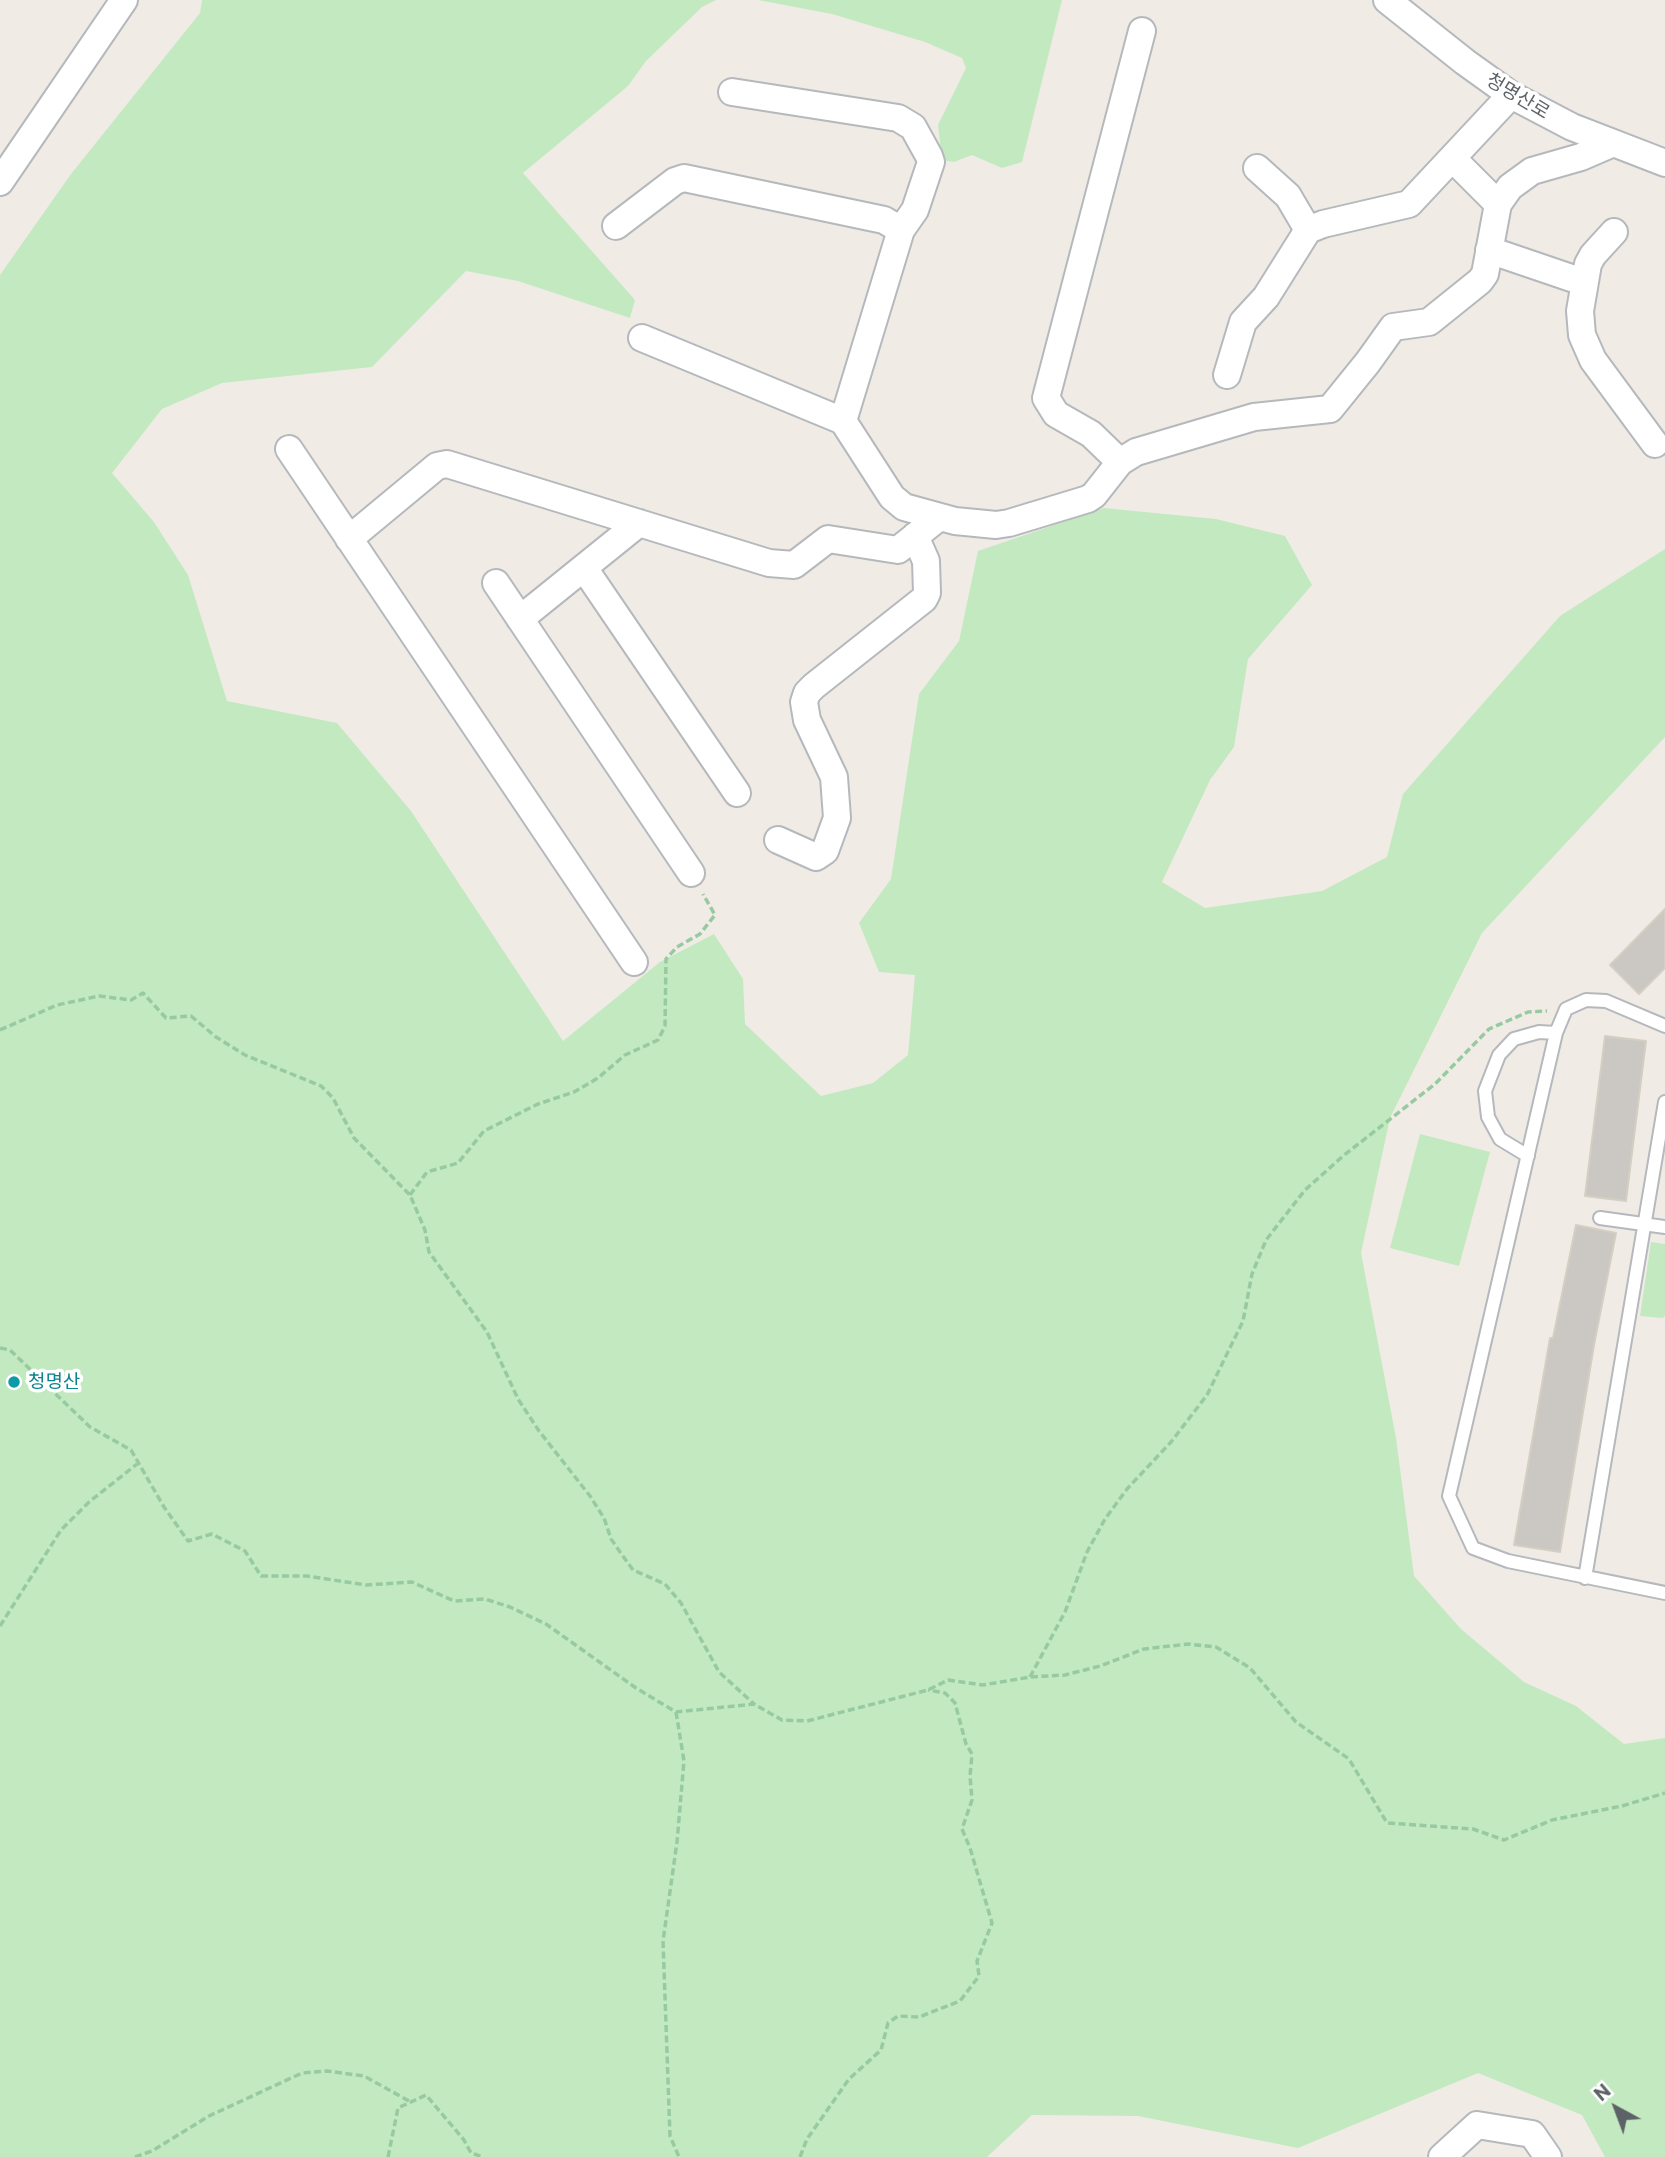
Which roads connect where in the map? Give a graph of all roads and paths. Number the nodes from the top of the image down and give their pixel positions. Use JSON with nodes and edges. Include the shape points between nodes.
{"nodes":[{"id":1,"x":124,"y":0,"type":"edge"},
{"id":2,"x":1388,"y":0,"type":"edge"},
{"id":3,"x":1142,"y":31,"type":"dead end"},
{"id":4,"x":732,"y":92,"type":"dead end"},
{"id":5,"x":1511,"y":94,"type":"junction"},
{"id":6,"x":1611,"y":144,"type":"junction"},
{"id":7,"x":8,"y":152,"type":"edge"},
{"id":8,"x":1452,"y":158,"type":"junction"},
{"id":9,"x":1665,"y":163,"type":"edge"},
{"id":10,"x":1257,"y":168,"type":"dead end"},
{"id":11,"x":0,"y":182,"type":"edge"},
{"id":12,"x":1498,"y":204,"type":"junction"},
{"id":13,"x":616,"y":226,"type":"dead end"},
{"id":14,"x":901,"y":230,"type":"junction"},
{"id":15,"x":1308,"y":230,"type":"junction"},
{"id":16,"x":1614,"y":232,"type":"dead end"},
{"id":17,"x":1489,"y":250,"type":"junction"},
{"id":18,"x":1583,"y":282,"type":"junction"},
{"id":19,"x":642,"y":338,"type":"dead end"},
{"id":20,"x":1227,"y":375,"type":"dead end"},
{"id":21,"x":843,"y":421,"type":"junction"},
{"id":22,"x":1656,"y":444,"type":"dead end"},
{"id":23,"x":289,"y":449,"type":"dead end"},
{"id":24,"x":1120,"y":462,"type":"junction"},
{"id":25,"x":938,"y":518,"type":"junction"},
{"id":26,"x":639,"y":523,"type":"junction"},
{"id":27,"x":915,"y":536,"type":"junction"},
{"id":28,"x":349,"y":538,"type":"junction"},
{"id":29,"x":584,"y":568,"type":"junction"},
{"id":30,"x":496,"y":583,"type":"dead end"},
{"id":31,"x":520,"y":619,"type":"junction"},
{"id":32,"x":737,"y":793,"type":"dead end"},
{"id":33,"x":778,"y":840,"type":"dead end"},
{"id":34,"x":691,"y":873,"type":"joint"},
{"id":35,"x":635,"y":962,"type":"dead end"},
{"id":36,"x":1566,"y":1009,"type":"junction"},
{"id":37,"x":1665,"y":1026,"type":"edge"},
{"id":38,"x":0,"y":1030,"type":"edge"},
{"id":39,"x":1556,"y":1033,"type":"junction"},
{"id":40,"x":1665,"y":1102,"type":"edge"},
{"id":41,"x":1528,"y":1156,"type":"junction"},
{"id":42,"x":410,"y":1195,"type":"junction"},
{"id":43,"x":1600,"y":1218,"type":"dead end"},
{"id":44,"x":1644,"y":1225,"type":"junction"},
{"id":45,"x":1665,"y":1227,"type":"edge"},
{"id":46,"x":0,"y":1348,"type":"edge"},
{"id":47,"x":138,"y":1463,"type":"junction"},
{"id":48,"x":1585,"y":1578,"type":"junction"},
{"id":49,"x":1665,"y":1593,"type":"edge"},
{"id":50,"x":0,"y":1626,"type":"edge"},
{"id":51,"x":1030,"y":1677,"type":"junction"},
{"id":52,"x":928,"y":1690,"type":"junction"},
{"id":53,"x":754,"y":1704,"type":"junction"},
{"id":54,"x":676,"y":1712,"type":"junction"},
{"id":55,"x":1665,"y":1793,"type":"edge"},
{"id":56,"x":410,"y":2101,"type":"junction"},
{"id":57,"x":135,"y":2157,"type":"edge"},
{"id":58,"x":388,"y":2157,"type":"edge"},
{"id":59,"x":483,"y":2157,"type":"edge"},
{"id":60,"x":679,"y":2157,"type":"edge"},
{"id":61,"x":800,"y":2157,"type":"edge"},
{"id":62,"x":1442,"y":2157,"type":"edge"},
{"id":63,"x":1548,"y":2157,"type":"edge"}],
"edges":[{"from":1,"to":7,"type":"street"},
{"from":2,"to":5,"type":"street","name":"청명산로"},
{"from":3,"to":24,"type":"street","via":[[1046,398],[1056,414],[1091,434]]},
{"from":4,"to":14,"type":"street","via":[[906,121],[930,162],[915,210]]},
{"from":5,"to":6,"type":"street","name":"청명산로"},
{"from":5,"to":8,"type":"street"},
{"from":6,"to":9,"type":"street","name":"청명산로"},
{"from":6,"to":12,"type":"street","via":[[1532,171],[1510,187]]},
{"from":7,"to":11,"type":"street"},
{"from":8,"to":12,"type":"street"},
{"from":8,"to":15,"type":"street","via":[[1409,204]]},
{"from":10,"to":15,"type":"street","via":[[1287,197]]},
{"from":12,"to":17,"type":"street"},
{"from":13,"to":14,"type":"street","via":[[684,178],[884,220]]},
{"from":14,"to":21,"type":"street"},
{"from":15,"to":20,"type":"street","via":[[1266,297],[1243,322]]},
{"from":16,"to":18,"type":"street","via":[[1593,256]]},
{"from":17,"to":18,"type":"street"},
{"from":17,"to":24,"type":"street","via":[[1480,281],[1429,322],[1393,327],[1330,409],[1254,417]]},
{"from":18,"to":22,"type":"street","via":[[1580,311],[1585,345]]},
{"from":19,"to":21,"type":"street"},
{"from":21,"to":25,"type":"street","via":[[897,502]]},
{"from":23,"to":28,"type":"street"},
{"from":24,"to":25,"type":"street","via":[[1088,499],[996,525]]},
{"from":25,"to":27,"type":"street"},
{"from":26,"to":27,"type":"street","via":[[769,563],[794,565],[828,539],[898,550]]},
{"from":26,"to":28,"type":"street","via":[[447,464],[437,466]]},
{"from":26,"to":29,"type":"street"},
{"from":27,"to":33,"type":"street","via":[[926,561],[924,599],[814,686],[804,702],[807,720],[834,777],[837,817],[825,851],[816,857]]},
{"from":28,"to":35,"type":"street"},
{"from":29,"to":31,"type":"street"},
{"from":29,"to":32,"type":"street"},
{"from":30,"to":31,"type":"street"},
{"from":31,"to":34,"type":"street"},
{"from":34,"to":42,"type":"path","via":[[715,915],[700,934],[666,959],[665,1026],[658,1040],[625,1055],[574,1093],[538,1104],[484,1131],[458,1163],[427,1172]]},
{"from":36,"to":37,"type":"lane","via":[[1586,1000],[1606,1001]]},
{"from":36,"to":39,"type":"lane"},
{"from":36,"to":51,"type":"path","via":[[1528,1012],[1489,1029],[1435,1084],[1305,1190],[1266,1240],[1252,1273],[1243,1321],[1207,1395],[1105,1519],[1065,1612]]},
{"from":38,"to":42,"type":"path","via":[[57,1005],[99,996],[131,1000],[144,993],[166,1018],[191,1016],[245,1055],[321,1086],[333,1098],[354,1138]]},
{"from":39,"to":41,"type":"lane"},
{"from":39,"to":41,"type":"lane","via":[[1514,1039],[1499,1055],[1485,1091],[1488,1117],[1500,1139]]},
{"from":40,"to":44,"type":"lane"},
{"from":41,"to":48,"type":"lane","via":[[1449,1496],[1473,1548],[1508,1561]]},
{"from":42,"to":53,"type":"path","via":[[429,1252],[487,1332],[518,1399],[590,1496],[611,1539],[633,1570],[665,1584],[681,1603],[719,1672]]},
{"from":43,"to":44,"type":"lane"},
{"from":44,"to":45,"type":"lane"},
{"from":44,"to":48,"type":"lane"},
{"from":46,"to":47,"type":"path","via":[[10,1350],[90,1427],[131,1450]]},
{"from":47,"to":50,"type":"path","via":[[61,1530]]},
{"from":47,"to":54,"type":"path","via":[[188,1541],[212,1534],[245,1550],[261,1576],[307,1576],[366,1585],[412,1582],[454,1601],[485,1600],[510,1607],[546,1624]]},
{"from":48,"to":49,"type":"lane"},
{"from":51,"to":52,"type":"path","via":[[983,1685],[948,1680]]},
{"from":51,"to":55,"type":"path","via":[[1065,1675],[1144,1648],[1216,1647],[1250,1668],[1296,1722],[1349,1759],[1387,1823],[1473,1829],[1504,1840],[1552,1820]]},
{"from":52,"to":53,"type":"path","via":[[807,1721],[782,1720]]},
{"from":52,"to":61,"type":"path","via":[[945,1693],[955,1703],[972,1754],[972,1800],[962,1829],[992,1923],[977,1961],[979,1976],[960,2001],[919,2017],[898,2016],[888,2023],[881,2050],[849,2079]]},
{"from":53,"to":54,"type":"path"},
{"from":54,"to":60,"type":"path","via":[[684,1761],[663,1941],[670,2136]]},
{"from":56,"to":57,"type":"path","via":[[364,2076],[302,2073]]},
{"from":56,"to":58,"type":"path","via":[[398,2108]]},
{"from":56,"to":59,"type":"path","via":[[426,2095],[471,2153]]},
{"from":62,"to":63,"type":"street","via":[[1477,2125],[1532,2134]]}]}
